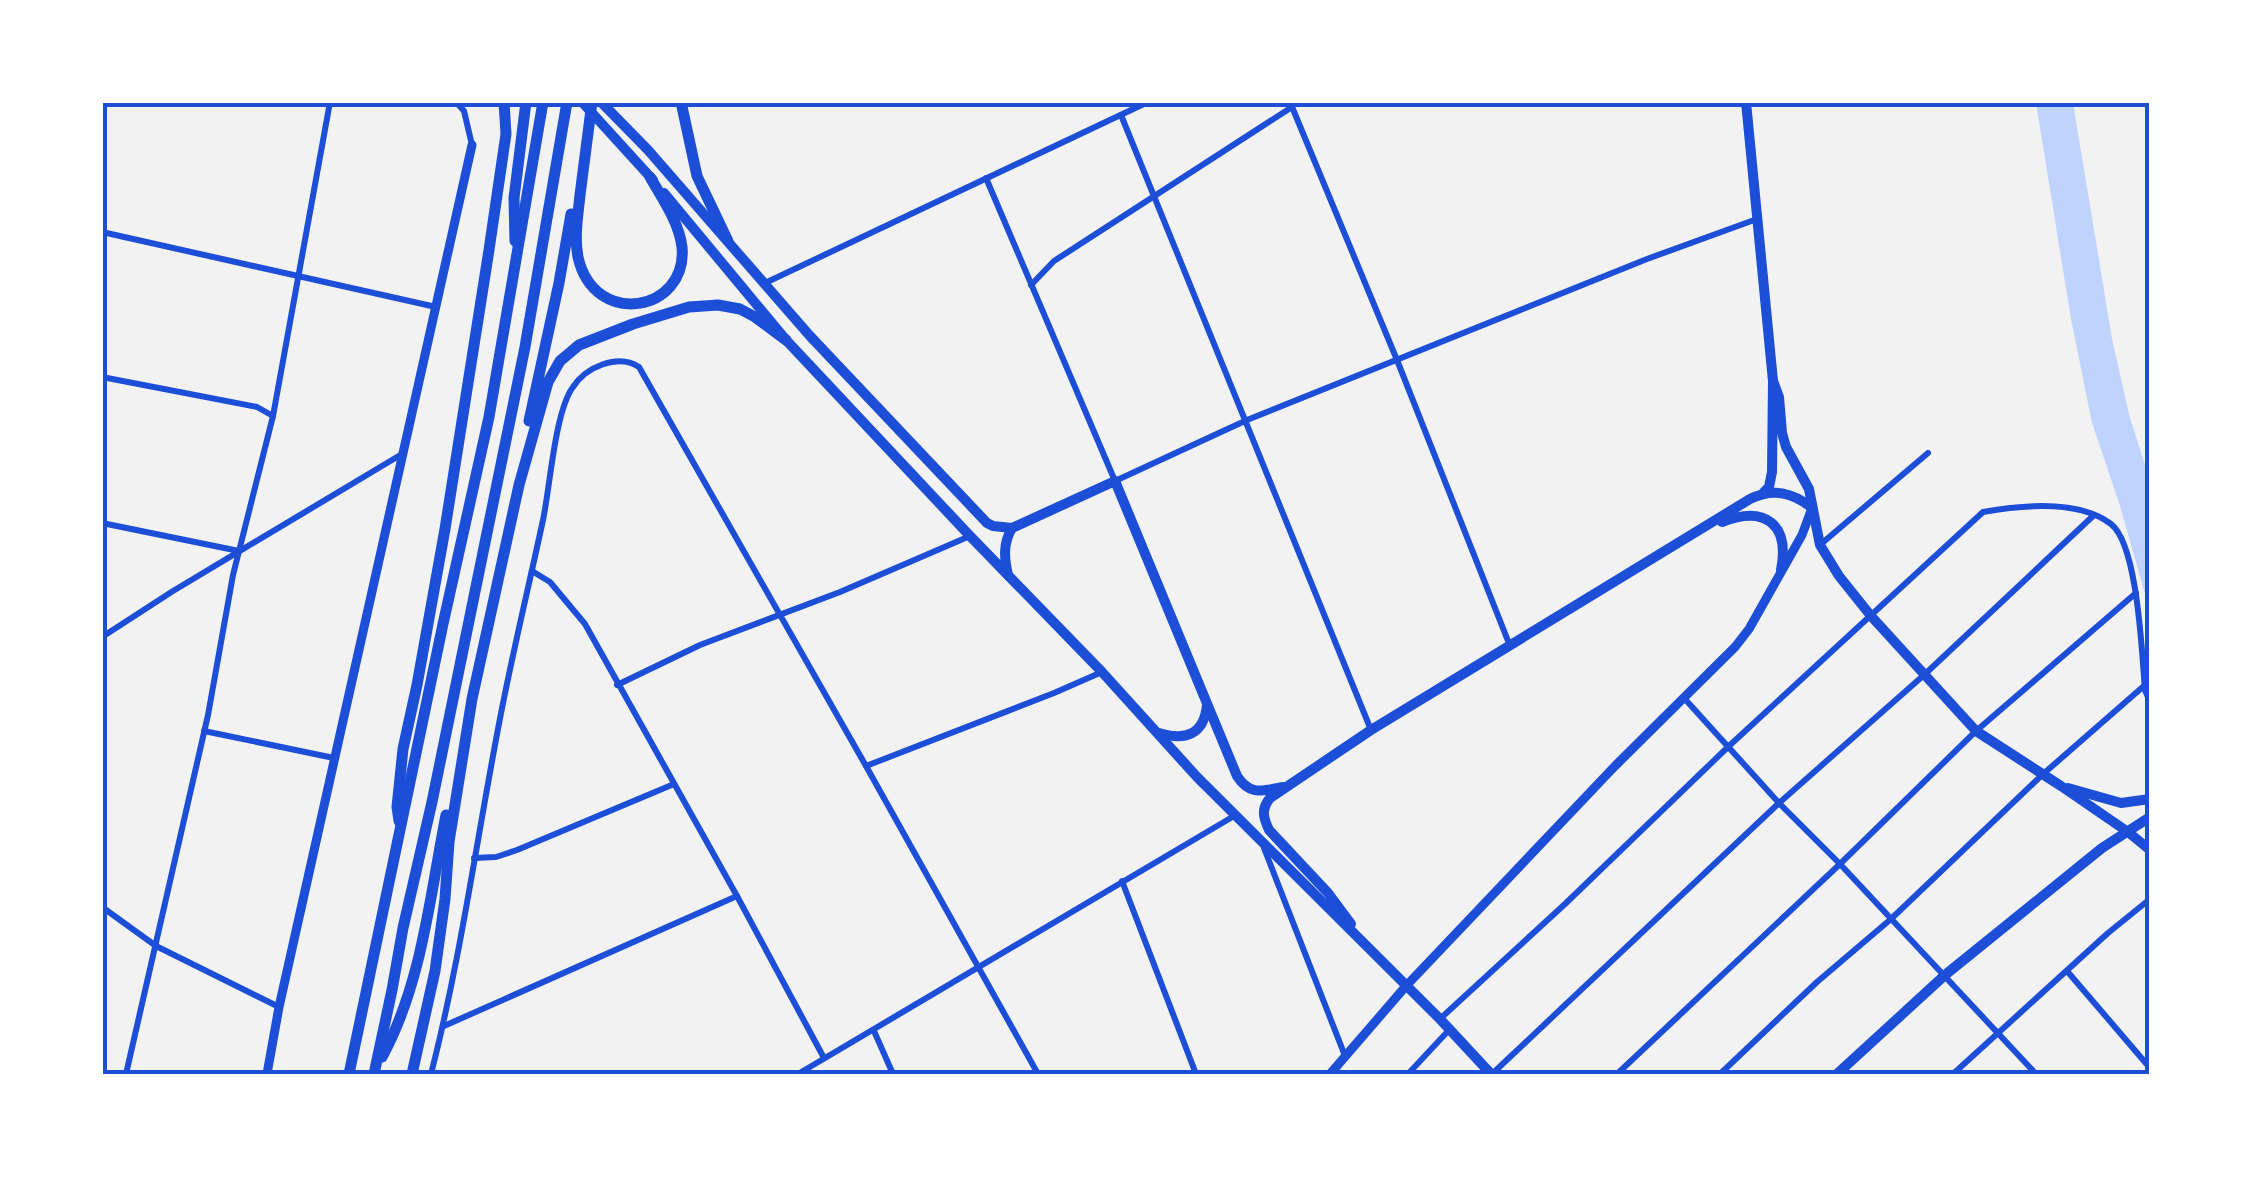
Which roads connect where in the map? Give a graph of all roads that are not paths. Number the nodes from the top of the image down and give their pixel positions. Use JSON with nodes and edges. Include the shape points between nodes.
{"nodes":[{"id":1,"x":330,"y":102,"type":"edge"},
{"id":2,"x":456,"y":102,"type":"edge"},
{"id":3,"x":504,"y":102,"type":"edge"},
{"id":4,"x":526,"y":102,"type":"edge"},
{"id":5,"x":543,"y":102,"type":"edge"},
{"id":6,"x":568,"y":102,"type":"edge"},
{"id":7,"x":582,"y":102,"type":"edge"},
{"id":8,"x":592,"y":102,"type":"edge"},
{"id":9,"x":601,"y":102,"type":"edge"},
{"id":10,"x":681,"y":102,"type":"edge"},
{"id":11,"x":1148,"y":102,"type":"edge"},
{"id":12,"x":1746,"y":102,"type":"edge"},
{"id":13,"x":1291,"y":105,"type":"edge"},
{"id":14,"x":1121,"y":115,"type":"junction"},
{"id":15,"x":472,"y":145,"type":"joint"},
{"id":16,"x":584,"y":160,"type":"junction"},
{"id":17,"x":650,"y":177,"type":"junction"},
{"id":18,"x":986,"y":178,"type":"junction"},
{"id":19,"x":1155,"y":196,"type":"junction"},
{"id":20,"x":1757,"y":220,"type":"junction"},
{"id":21,"x":102,"y":232,"type":"edge"},
{"id":22,"x":728,"y":241,"type":"junction"},
{"id":23,"x":515,"y":270,"type":"junction"},
{"id":24,"x":300,"y":275,"type":"junction"},
{"id":25,"x":764,"y":283,"type":"junction"},
{"id":26,"x":1032,"y":285,"type":"junction"},
{"id":27,"x":436,"y":306,"type":"junction"},
{"id":28,"x":786,"y":340,"type":"junction"},
{"id":29,"x":1397,"y":360,"type":"junction"},
{"id":30,"x":102,"y":377,"type":"edge"},
{"id":31,"x":1773,"y":382,"type":"junction"},
{"id":32,"x":273,"y":416,"type":"junction"},
{"id":33,"x":1247,"y":420,"type":"junction"},
{"id":34,"x":1928,"y":453,"type":"dead end"},
{"id":35,"x":403,"y":454,"type":"junction"},
{"id":36,"x":1115,"y":480,"type":"junction"},
{"id":37,"x":518,"y":485,"type":"junction"},
{"id":38,"x":1764,"y":492,"type":"junction"},
{"id":39,"x":1812,"y":508,"type":"junction"},
{"id":40,"x":2093,"y":516,"type":"junction"},
{"id":41,"x":102,"y":523,"type":"edge"},
{"id":42,"x":1012,"y":528,"type":"junction"},
{"id":43,"x":1698,"y":531,"type":"junction"},
{"id":44,"x":970,"y":536,"type":"junction"},
{"id":45,"x":1820,"y":545,"type":"junction"},
{"id":46,"x":240,"y":551,"type":"junction"},
{"id":47,"x":1781,"y":570,"type":"junction"},
{"id":48,"x":532,"y":572,"type":"junction"},
{"id":49,"x":1008,"y":576,"type":"junction"},
{"id":50,"x":2136,"y":592,"type":"junction"},
{"id":51,"x":780,"y":615,"type":"junction"},
{"id":52,"x":1871,"y":616,"type":"junction"},
{"id":53,"x":102,"y":637,"type":"edge"},
{"id":54,"x":1510,"y":646,"type":"junction"},
{"id":55,"x":1102,"y":672,"type":"junction"},
{"id":56,"x":1924,"y":675,"type":"junction"},
{"id":57,"x":618,"y":684,"type":"junction"},
{"id":58,"x":2145,"y":685,"type":"junction"},
{"id":59,"x":1684,"y":698,"type":"junction"},
{"id":60,"x":2150,"y":702,"type":"edge"},
{"id":61,"x":1207,"y":703,"type":"junction"},
{"id":62,"x":1371,"y":730,"type":"junction"},
{"id":63,"x":1976,"y":730,"type":"junction"},
{"id":64,"x":204,"y":731,"type":"junction"},
{"id":65,"x":1158,"y":732,"type":"junction"},
{"id":66,"x":1729,"y":746,"type":"junction"},
{"id":67,"x":462,"y":757,"type":"junction"},
{"id":68,"x":334,"y":758,"type":"junction"},
{"id":69,"x":866,"y":766,"type":"junction"},
{"id":70,"x":2042,"y":775,"type":"junction"},
{"id":71,"x":674,"y":784,"type":"junction"},
{"id":72,"x":2061,"y":786,"type":"junction"},
{"id":73,"x":1282,"y":787,"type":"junction"},
{"id":74,"x":2150,"y":791,"type":"edge"},
{"id":75,"x":2149,"y":799,"type":"edge"},
{"id":76,"x":1779,"y":803,"type":"junction"},
{"id":77,"x":1234,"y":816,"type":"junction"},
{"id":78,"x":2150,"y":817,"type":"edge"},
{"id":79,"x":400,"y":830,"type":"junction"},
{"id":80,"x":2128,"y":832,"type":"junction"},
{"id":81,"x":1264,"y":846,"type":"junction"},
{"id":82,"x":2150,"y":850,"type":"edge"},
{"id":83,"x":474,"y":858,"type":"junction"},
{"id":84,"x":1840,"y":864,"type":"junction"},
{"id":85,"x":1122,"y":881,"type":"junction"},
{"id":86,"x":737,"y":896,"type":"junction"},
{"id":87,"x":2150,"y":900,"type":"edge"},
{"id":88,"x":102,"y":907,"type":"edge"},
{"id":89,"x":1891,"y":919,"type":"junction"},
{"id":90,"x":1361,"y":940,"type":"junction"},
{"id":91,"x":156,"y":946,"type":"junction"},
{"id":92,"x":980,"y":968,"type":"junction"},
{"id":93,"x":2067,"y":971,"type":"junction"},
{"id":94,"x":1944,"y":975,"type":"junction"},
{"id":95,"x":1406,"y":986,"type":"junction"},
{"id":96,"x":279,"y":1007,"type":"junction"},
{"id":97,"x":1440,"y":1019,"type":"junction"},
{"id":98,"x":443,"y":1026,"type":"junction"},
{"id":99,"x":1449,"y":1030,"type":"junction"},
{"id":100,"x":874,"y":1031,"type":"junction"},
{"id":101,"x":1998,"y":1034,"type":"junction"},
{"id":102,"x":1346,"y":1057,"type":"junction"},
{"id":103,"x":824,"y":1058,"type":"junction"},
{"id":104,"x":2150,"y":1068,"type":"edge"},
{"id":105,"x":375,"y":1072,"type":"edge"},
{"id":106,"x":126,"y":1074,"type":"edge"},
{"id":107,"x":267,"y":1074,"type":"edge"},
{"id":108,"x":349,"y":1074,"type":"edge"},
{"id":109,"x":412,"y":1074,"type":"edge"},
{"id":110,"x":431,"y":1074,"type":"edge"},
{"id":111,"x":798,"y":1074,"type":"edge"},
{"id":112,"x":893,"y":1074,"type":"edge"},
{"id":113,"x":1038,"y":1074,"type":"edge"},
{"id":114,"x":1196,"y":1074,"type":"edge"},
{"id":115,"x":1330,"y":1074,"type":"edge"},
{"id":116,"x":1408,"y":1074,"type":"edge"},
{"id":117,"x":1491,"y":1074,"type":"edge"},
{"id":118,"x":1617,"y":1074,"type":"edge"},
{"id":119,"x":1720,"y":1074,"type":"edge"},
{"id":120,"x":1838,"y":1074,"type":"edge"},
{"id":121,"x":1953,"y":1074,"type":"edge"},
{"id":122,"x":2036,"y":1074,"type":"edge"}],
"edges":[{"from":1,"to":24,"type":"street"},
{"from":2,"to":15,"type":"street"},
{"from":3,"to":79,"type":"highway","via":[[506,134],[489,250],[403,749]]},
{"from":4,"to":23,"type":"highway","via":[[514,198]]},
{"from":5,"to":23,"type":"highway"},
{"from":6,"to":105,"type":"highway","via":[[525,347]]},
{"from":7,"to":17,"type":"main road"},
{"from":8,"to":16,"type":"highway"},
{"from":9,"to":22,"type":"main road"},
{"from":10,"to":22,"type":"highway","via":[[697,176]]},
{"from":11,"to":14,"type":"street"},
{"from":12,"to":20,"type":"main road"},
{"from":13,"to":19,"type":"street"},
{"from":13,"to":29,"type":"street"},
{"from":14,"to":18,"type":"street"},
{"from":14,"to":19,"type":"street"},
{"from":15,"to":27,"type":"street"},
{"from":16,"to":17,"type":"highway","via":[[576,236],[580,264],[595,290],[624,304],[656,298],[682,260],[677,228]]},
{"from":16,"to":37,"type":"highway"},
{"from":17,"to":28,"type":"main road"},
{"from":18,"to":25,"type":"street"},
{"from":18,"to":26,"type":"street"},
{"from":19,"to":26,"type":"street","via":[[1054,261]]},
{"from":19,"to":33,"type":"street"},
{"from":20,"to":29,"type":"street"},
{"from":20,"to":31,"type":"main road"},
{"from":21,"to":24,"type":"street"},
{"from":22,"to":25,"type":"main road"},
{"from":23,"to":79,"type":"highway"},
{"from":24,"to":27,"type":"street"},
{"from":24,"to":32,"type":"street"},
{"from":25,"to":42,"type":"main road","via":[[987,523]]},
{"from":26,"to":36,"type":"street"},
{"from":27,"to":35,"type":"street"},
{"from":28,"to":37,"type":"highway","via":[[740,309],[703,304],[579,345],[548,382]]},
{"from":28,"to":44,"type":"main road"},
{"from":29,"to":33,"type":"street"},
{"from":29,"to":54,"type":"street"},
{"from":30,"to":32,"type":"street","via":[[257,407]]},
{"from":31,"to":38,"type":"main road","via":[[1772,472]]},
{"from":31,"to":39,"type":"main road","via":[[1786,447]]},
{"from":32,"to":46,"type":"street"},
{"from":33,"to":36,"type":"street"},
{"from":33,"to":62,"type":"street"},
{"from":34,"to":45,"type":"street"},
{"from":35,"to":46,"type":"street"},
{"from":35,"to":68,"type":"street"},
{"from":36,"to":42,"type":"main road"},
{"from":36,"to":61,"type":"main road"},
{"from":37,"to":67,"type":"highway"},
{"from":38,"to":39,"type":"main road","via":[[1796,497]]},
{"from":38,"to":43,"type":"main road"},
{"from":39,"to":45,"type":"main road"},
{"from":39,"to":47,"type":"street"},
{"from":40,"to":50,"type":"street","via":[[2114,526]]},
{"from":40,"to":52,"type":"street","via":[[2071,506],[1983,512]]},
{"from":40,"to":56,"type":"street"},
{"from":41,"to":46,"type":"street"},
{"from":42,"to":49,"type":"main road","via":[[1004,550]]},
{"from":43,"to":47,"type":"main road","via":[[1760,516],[1783,540]]},
{"from":43,"to":54,"type":"main road"},
{"from":44,"to":49,"type":"main road"},
{"from":44,"to":51,"type":"street"},
{"from":45,"to":52,"type":"main road"},
{"from":46,"to":53,"type":"street"},
{"from":46,"to":64,"type":"street"},
{"from":47,"to":59,"type":"street","via":[[1749,630]]},
{"from":48,"to":51,"type":"street","via":[[566,398],[588,371],[629,360],[639,366]]},
{"from":48,"to":57,"type":"street","via":[[550,582],[586,624]]},
{"from":48,"to":83,"type":"street"},
{"from":49,"to":55,"type":"main road"},
{"from":50,"to":58,"type":"street"},
{"from":50,"to":63,"type":"street"},
{"from":51,"to":57,"type":"street"},
{"from":51,"to":69,"type":"street"},
{"from":52,"to":56,"type":"main road"},
{"from":52,"to":66,"type":"street"},
{"from":54,"to":62,"type":"main road"},
{"from":55,"to":65,"type":"main road"},
{"from":55,"to":69,"type":"street"},
{"from":56,"to":63,"type":"main road"},
{"from":56,"to":76,"type":"street"},
{"from":57,"to":71,"type":"street"},
{"from":58,"to":60,"type":"street"},
{"from":58,"to":70,"type":"street"},
{"from":59,"to":66,"type":"street"},
{"from":59,"to":95,"type":"street"},
{"from":61,"to":65,"type":"main road","via":[[1195,732]]},
{"from":61,"to":73,"type":"main road","via":[[1246,788]]},
{"from":62,"to":73,"type":"main road"},
{"from":63,"to":70,"type":"main road"},
{"from":63,"to":84,"type":"street"},
{"from":64,"to":68,"type":"street"},
{"from":64,"to":91,"type":"street"},
{"from":65,"to":77,"type":"main road"},
{"from":66,"to":76,"type":"street"},
{"from":66,"to":97,"type":"street"},
{"from":67,"to":105,"type":"highway","via":[[413,976]]},
{"from":67,"to":109,"type":"highway","via":[[435,971]]},
{"from":68,"to":96,"type":"street"},
{"from":69,"to":92,"type":"street"},
{"from":70,"to":72,"type":"main road"},
{"from":70,"to":89,"type":"street"},
{"from":71,"to":83,"type":"street","via":[[516,850]]},
{"from":71,"to":86,"type":"street"},
{"from":72,"to":75,"type":"main road","via":[[2121,803]]},
{"from":72,"to":80,"type":"main road"},
{"from":73,"to":90,"type":"main road","via":[[1263,810],[1269,830]]},
{"from":74,"to":75,"type":"street"},
{"from":76,"to":84,"type":"street"},
{"from":76,"to":117,"type":"street"},
{"from":77,"to":81,"type":"main road"},
{"from":77,"to":85,"type":"street"},
{"from":78,"to":80,"type":"main road"},
{"from":79,"to":108,"type":"highway"},
{"from":80,"to":82,"type":"main road"},
{"from":80,"to":94,"type":"main road"},
{"from":81,"to":90,"type":"main road"},
{"from":81,"to":102,"type":"street"},
{"from":83,"to":98,"type":"street"},
{"from":84,"to":89,"type":"street"},
{"from":84,"to":118,"type":"street"},
{"from":85,"to":92,"type":"street"},
{"from":85,"to":114,"type":"street"},
{"from":86,"to":98,"type":"street"},
{"from":86,"to":103,"type":"street"},
{"from":87,"to":93,"type":"street"},
{"from":88,"to":91,"type":"street"},
{"from":89,"to":94,"type":"street"},
{"from":89,"to":119,"type":"street"},
{"from":90,"to":95,"type":"main road"},
{"from":91,"to":96,"type":"street"},
{"from":91,"to":106,"type":"street"},
{"from":92,"to":100,"type":"street"},
{"from":92,"to":113,"type":"street"},
{"from":93,"to":101,"type":"street"},
{"from":93,"to":104,"type":"street"},
{"from":94,"to":101,"type":"street"},
{"from":94,"to":120,"type":"main road"},
{"from":95,"to":97,"type":"main road"},
{"from":95,"to":102,"type":"street"},
{"from":96,"to":107,"type":"street"},
{"from":97,"to":99,"type":"main road"},
{"from":98,"to":110,"type":"street"},
{"from":99,"to":116,"type":"street"},
{"from":99,"to":117,"type":"main road"},
{"from":100,"to":103,"type":"street"},
{"from":100,"to":112,"type":"street"},
{"from":101,"to":121,"type":"street"},
{"from":101,"to":122,"type":"street"},
{"from":102,"to":115,"type":"street"},
{"from":103,"to":111,"type":"street"}]}
